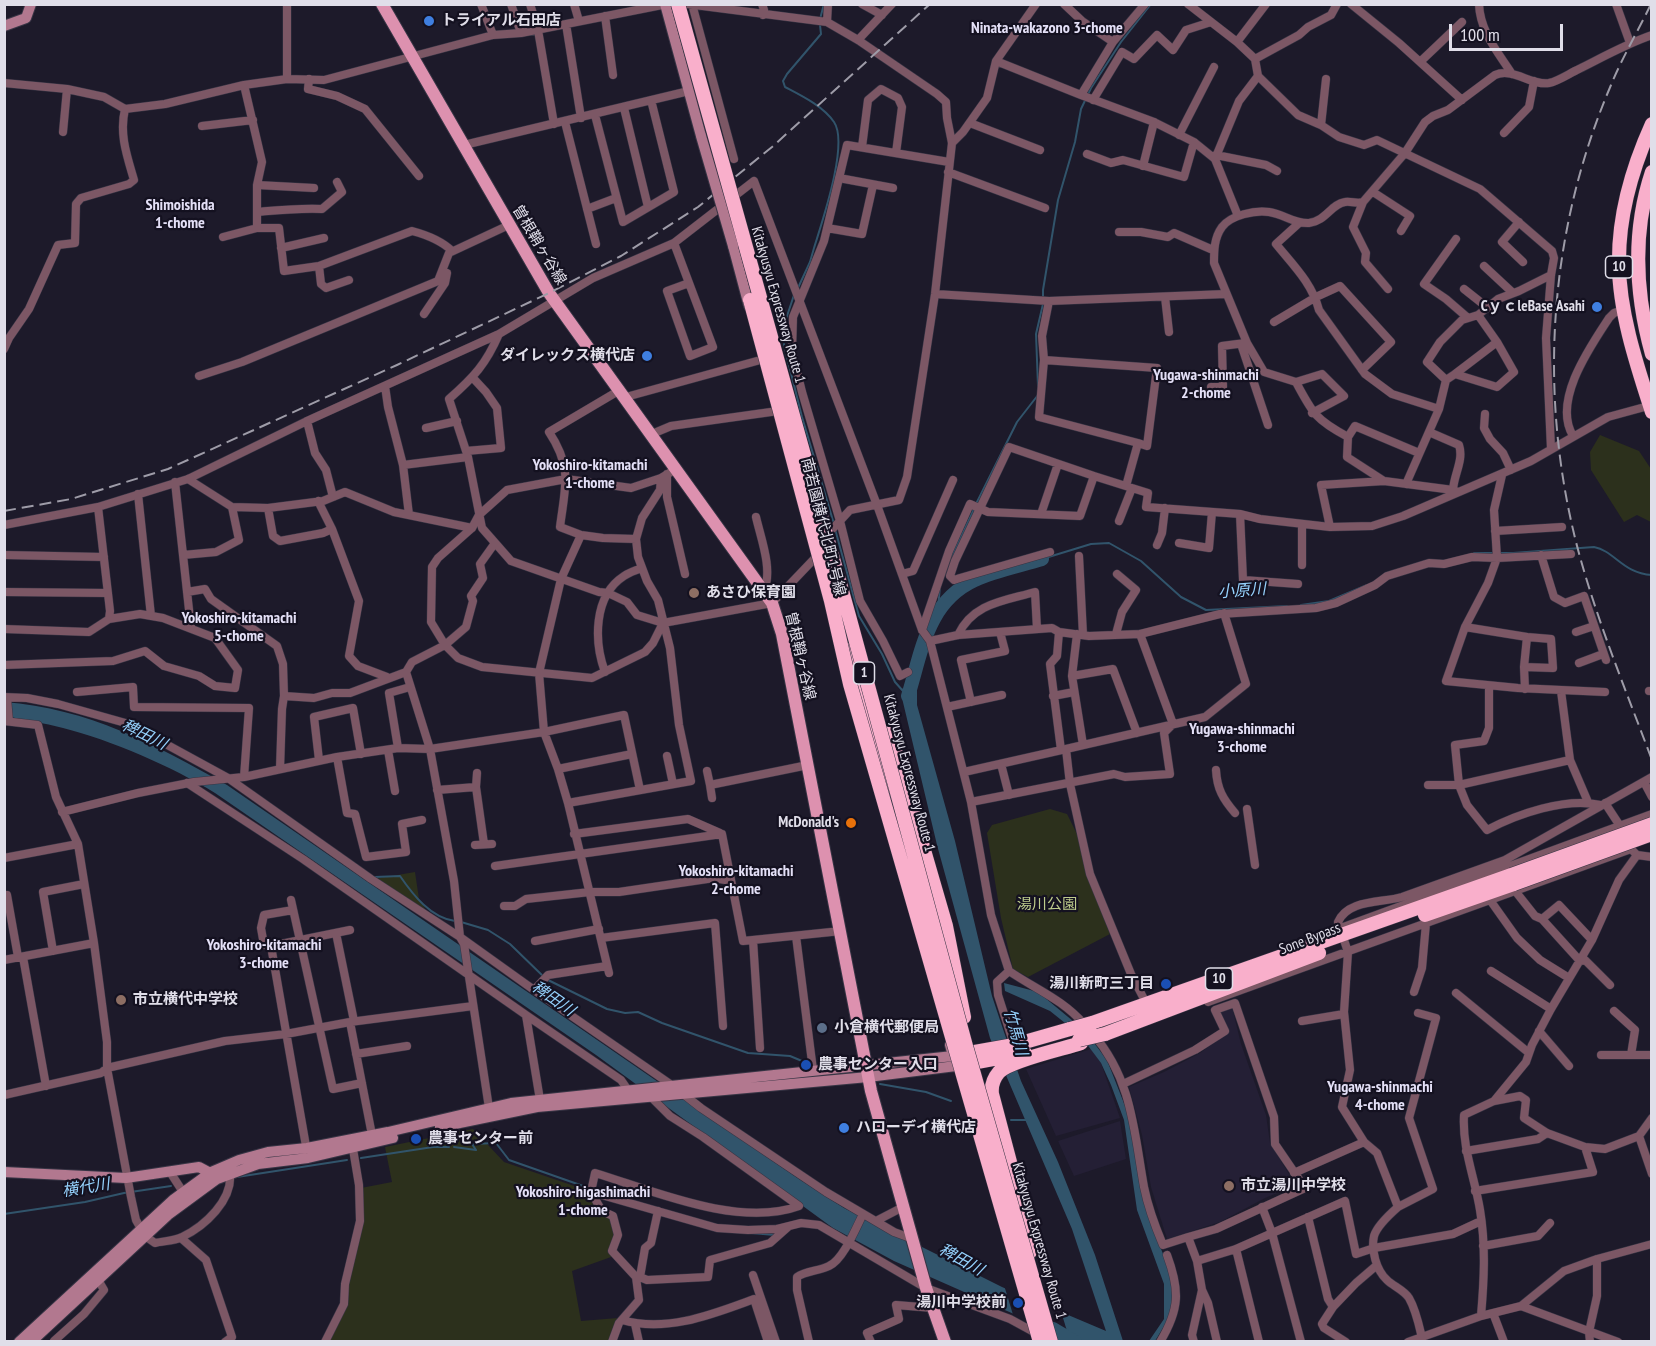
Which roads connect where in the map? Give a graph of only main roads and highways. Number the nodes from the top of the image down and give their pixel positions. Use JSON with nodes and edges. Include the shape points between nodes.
{"nodes":[{"id":1,"x":382,"y":4,"type":"edge"},
{"id":2,"x":678,"y":4,"type":"edge"},
{"id":3,"x":666,"y":5,"type":"edge"},
{"id":4,"x":1652,"y":124,"type":"edge"},
{"id":5,"x":1652,"y":140,"type":"edge"},
{"id":6,"x":1652,"y":171,"type":"edge"},
{"id":7,"x":1648,"y":196,"type":"edge"},
{"id":8,"x":1624,"y":305,"type":"junction"},
{"id":9,"x":1652,"y":354,"type":"edge"},
{"id":10,"x":1651,"y":408,"type":"edge"},
{"id":11,"x":831,"y":601,"type":"junction"},
{"id":12,"x":849,"y":616,"type":"junction"},
{"id":13,"x":1652,"y":824,"type":"edge"},
{"id":14,"x":1652,"y":834,"type":"edge"},
{"id":15,"x":1514,"y":884,"type":"junction"},
{"id":16,"x":1344,"y":939,"type":"junction"},
{"id":17,"x":936,"y":997,"type":"road end"},
{"id":18,"x":964,"y":1017,"type":"road end"},
{"id":19,"x":1077,"y":1037,"type":"junction"},
{"id":20,"x":988,"y":1057,"type":"junction"},
{"id":21,"x":1030,"y":1252,"type":"junction"},
{"id":22,"x":1013,"y":1270,"type":"junction"},
{"id":23,"x":1034,"y":1335,"type":"edge"},
{"id":24,"x":945,"y":1341,"type":"edge"},
{"id":25,"x":1051,"y":1341,"type":"edge"},
{"id":26,"x":1057,"y":1341,"type":"edge"}],
"edges":[{"from":1,"to":24,"type":"main road","name":"曽根鞘ヶ谷線","via":[[555,301],[652,434],[668,474],[772,603],[782,634],[888,1158]]},
{"from":2,"to":12,"type":"highway","name":"Kitakyusyu Expressway Route 1","number":"1","bridge":true},
{"from":3,"to":11,"type":"highway","name":"Kitakyusyu Expressway Route 1","number":"1","bridge":true},
{"from":4,"to":8,"type":"highway","number":"10","via":[[1627,193],[1621,227],[1618,262]]},
{"from":5,"to":8,"type":"highway","via":[[1630,209]]},
{"from":6,"to":7,"type":"highway","number":"10"},
{"from":7,"to":9,"type":"highway","number":"10","via":[[1639,224],[1636,263]]},
{"from":8,"to":10,"type":"highway","number":"10"},
{"from":11,"to":17,"type":"highway","bridge":true,"via":[[858,682],[927,929]]},
{"from":11,"to":23,"type":"highway","name":"Kitakyusyu Expressway Route 1","number":"1","bridge":true,"via":[[850,684]]},
{"from":12,"to":18,"type":"highway","bridge":true,"via":[[890,733],[946,926]]},
{"from":12,"to":25,"type":"highway","name":"Kitakyusyu Expressway Route 1","number":"1","bridge":true},
{"from":13,"to":15,"type":"highway","name":"Sone Bypass","number":"10","bridge":true},
{"from":14,"to":15,"type":"highway","name":"Sone Bypass","number":"10","bridge":true},
{"from":15,"to":16,"type":"highway","name":"Sone Bypass","number":"10"},
{"from":16,"to":19,"type":"highway","name":"Sone Bypass","number":"10","bridge":true,"via":[[1174,1009],[1105,1034]]},
{"from":16,"to":19,"type":"highway","name":"Sone Bypass","number":"10","bridge":true,"via":[[1094,1022]]},
{"from":19,"to":20,"type":"highway"},
{"from":20,"to":21,"type":"highway"},
{"from":20,"to":21,"type":"highway","via":[[992,1094]]},
{"from":20,"to":22,"type":"highway","via":[[969,1073],[995,1169]]},
{"from":20,"to":22,"type":"highway","via":[[961,1085]]},
{"from":21,"to":26,"type":"highway"},
{"from":22,"to":23,"type":"highway"}]}
